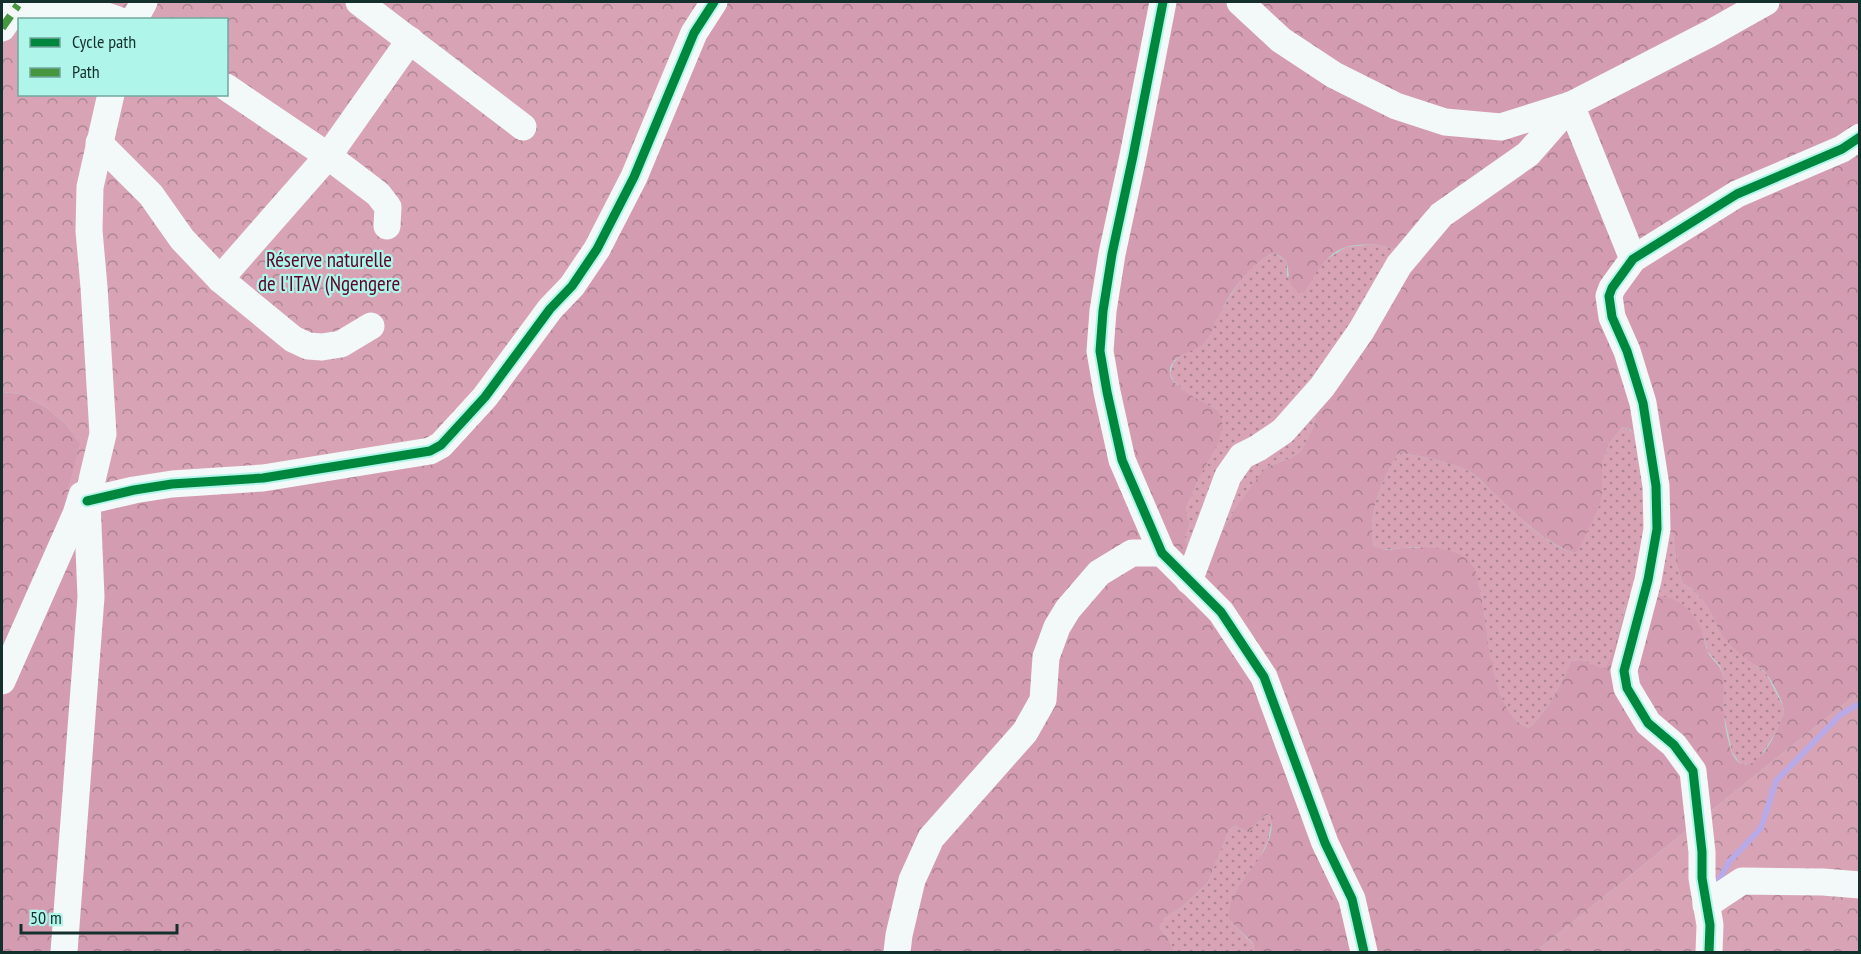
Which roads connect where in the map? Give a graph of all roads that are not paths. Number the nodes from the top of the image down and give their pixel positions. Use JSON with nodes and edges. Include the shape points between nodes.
{"nodes":[{"id":1,"x":10,"y":2,"type":"edge"},
{"id":2,"x":360,"y":2,"type":"edge"},
{"id":3,"x":714,"y":2,"type":"edge"},
{"id":4,"x":1163,"y":2,"type":"edge"},
{"id":5,"x":1240,"y":2,"type":"edge"},
{"id":6,"x":1766,"y":2,"type":"edge"},
{"id":7,"x":136,"y":15,"type":"edge"},
{"id":8,"x":2,"y":28,"type":"edge"},
{"id":9,"x":410,"y":40,"type":"junction"},
{"id":10,"x":228,"y":88,"type":"edge"},
{"id":11,"x":111,"y":96,"type":"edge"},
{"id":12,"x":1571,"y":105,"type":"junction"},
{"id":13,"x":523,"y":127,"type":"dead end"},
{"id":14,"x":1860,"y":137,"type":"edge"},
{"id":15,"x":99,"y":143,"type":"junction"},
{"id":16,"x":328,"y":156,"type":"junction"},
{"id":17,"x":387,"y":226,"type":"dead end"},
{"id":18,"x":1633,"y":260,"type":"junction"},
{"id":19,"x":220,"y":279,"type":"junction"},
{"id":20,"x":371,"y":326,"type":"dead end"},
{"id":21,"x":103,"y":434,"type":"junction"},
{"id":22,"x":87,"y":501,"type":"junction"},
{"id":23,"x":1162,"y":553,"type":"junction"},
{"id":24,"x":1190,"y":581,"type":"junction"},
{"id":25,"x":2,"y":681,"type":"edge"},
{"id":26,"x":1860,"y":885,"type":"edge"},
{"id":27,"x":1708,"y":915,"type":"junction"},
{"id":28,"x":64,"y":952,"type":"edge"},
{"id":29,"x":897,"y":952,"type":"edge"},
{"id":30,"x":1365,"y":952,"type":"edge"},
{"id":31,"x":1709,"y":952,"type":"edge"}],
"edges":[{"from":1,"to":7,"type":"street","via":[[46,15]]},
{"from":1,"to":8,"type":"street"},
{"from":2,"to":9,"type":"street"},
{"from":3,"to":22,"type":"street","via":[[694,33],[634,177],[597,249],[485,396],[441,445],[430,451],[327,469],[172,484]]},
{"from":4,"to":23,"type":"street","via":[[1112,254],[1100,351],[1122,460]]},
{"from":5,"to":12,"type":"street","via":[[1281,40],[1334,75],[1396,106],[1444,122],[1501,127]]},
{"from":6,"to":12,"type":"street"},
{"from":9,"to":13,"type":"street"},
{"from":9,"to":16,"type":"street"},
{"from":10,"to":16,"type":"street"},
{"from":11,"to":15,"type":"street"},
{"from":12,"to":18,"type":"street"},
{"from":12,"to":24,"type":"street","via":[[1528,153],[1441,215],[1399,265],[1361,331],[1322,387],[1283,432],[1242,456],[1228,476]]},
{"from":14,"to":18,"type":"street","via":[[1842,149],[1737,194]]},
{"from":15,"to":19,"type":"street","via":[[151,195],[182,239]]},
{"from":15,"to":21,"type":"street","via":[[90,187],[89,231]]},
{"from":16,"to":17,"type":"street","via":[[378,194],[388,207]]},
{"from":16,"to":19,"type":"street"},
{"from":18,"to":27,"type":"street","via":[[1609,296],[1612,317],[1642,403],[1656,486],[1657,529],[1648,580],[1623,671],[1648,723],[1674,745],[1693,771]]},
{"from":19,"to":20,"type":"street","via":[[293,339],[308,346],[341,344]]},
{"from":21,"to":22,"type":"street"},
{"from":21,"to":25,"type":"street","via":[[76,514]]},
{"from":22,"to":28,"type":"street","via":[[91,597]]},
{"from":23,"to":24,"type":"street"},
{"from":23,"to":29,"type":"street","via":[[1132,553],[1099,573],[1068,609],[1046,657],[1043,700],[1025,732],[931,838],[912,880]]},
{"from":24,"to":30,"type":"street","via":[[1221,612],[1264,677],[1325,843],[1352,899]]},
{"from":26,"to":27,"type":"street","via":[[1742,881]]},
{"from":27,"to":31,"type":"street"}]}
